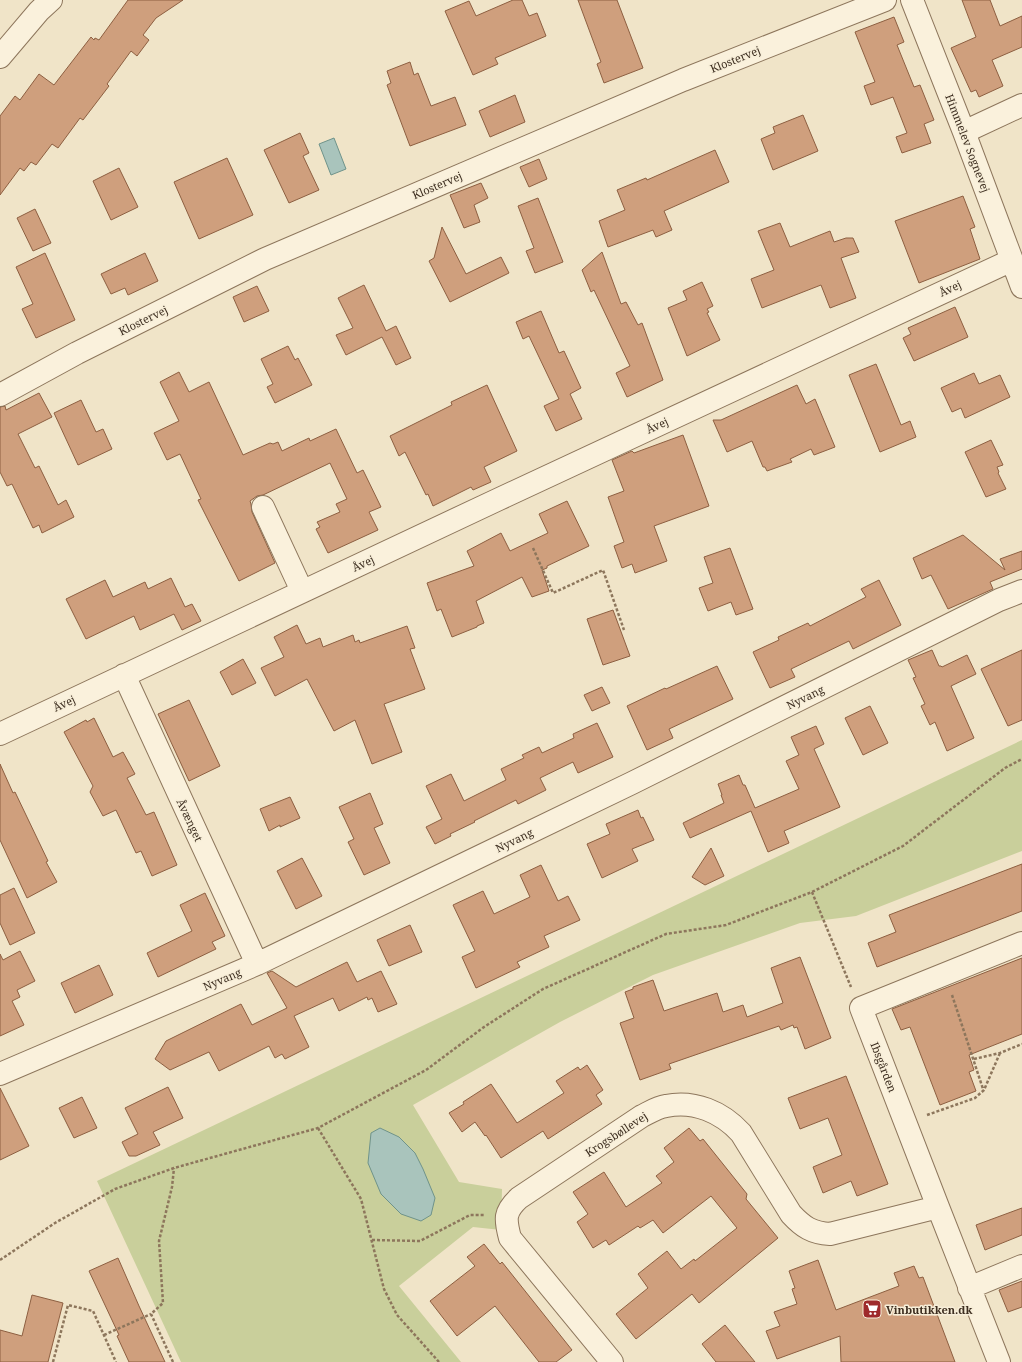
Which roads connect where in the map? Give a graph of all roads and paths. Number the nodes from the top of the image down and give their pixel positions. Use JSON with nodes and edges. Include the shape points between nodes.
{"nodes":[{"id":1,"x":52,"y":0,"type":"edge"},
{"id":2,"x":885,"y":0,"type":"edge"},
{"id":3,"x":912,"y":0,"type":"edge"},
{"id":4,"x":0,"y":57,"type":"edge"},
{"id":5,"x":1022,"y":105,"type":"edge"},
{"id":6,"x":964,"y":132,"type":"junction"},
{"id":7,"x":1012,"y":260,"type":"junction"},
{"id":8,"x":1022,"y":287,"type":"edge"},
{"id":9,"x":0,"y":395,"type":"edge"},
{"id":10,"x":263,"y":507,"type":"dead end"},
{"id":11,"x":533,"y":548,"type":"dead end"},
{"id":12,"x":302,"y":591,"type":"junction"},
{"id":13,"x":1022,"y":591,"type":"edge"},
{"id":14,"x":624,"y":630,"type":"dead end"},
{"id":15,"x":124,"y":675,"type":"junction"},
{"id":16,"x":0,"y":734,"type":"edge"},
{"id":17,"x":1022,"y":759,"type":"edge"},
{"id":18,"x":812,"y":892,"type":"junction"},
{"id":19,"x":1022,"y":943,"type":"edge"},
{"id":20,"x":258,"y":964,"type":"junction"},
{"id":21,"x":945,"y":974,"type":"junction"},
{"id":22,"x":861,"y":1008,"type":"junction"},
{"id":23,"x":1022,"y":1044,"type":"edge"},
{"id":24,"x":1000,"y":1053,"type":"junction"},
{"id":25,"x":974,"y":1059,"type":"junction"},
{"id":26,"x":0,"y":1074,"type":"edge"},
{"id":27,"x":984,"y":1090,"type":"junction"},
{"id":28,"x":905,"y":1122,"type":"junction"},
{"id":29,"x":318,"y":1128,"type":"junction"},
{"id":30,"x":174,"y":1168,"type":"junction"},
{"id":31,"x":938,"y":1207,"type":"junction"},
{"id":32,"x":507,"y":1214,"type":"junction"},
{"id":33,"x":372,"y":1240,"type":"junction"},
{"id":34,"x":0,"y":1260,"type":"edge"},
{"id":35,"x":1022,"y":1266,"type":"edge"},
{"id":36,"x":969,"y":1288,"type":"junction"},
{"id":37,"x":151,"y":1314,"type":"junction"},
{"id":38,"x":104,"y":1335,"type":"junction"},
{"id":39,"x":53,"y":1362,"type":"edge"},
{"id":40,"x":116,"y":1362,"type":"edge"},
{"id":41,"x":173,"y":1362,"type":"edge"},
{"id":42,"x":439,"y":1362,"type":"edge"},
{"id":43,"x":612,"y":1362,"type":"edge"},
{"id":44,"x":998,"y":1362,"type":"edge"}],
"edges":[{"from":1,"to":4,"type":"street","via":[[39,11]]},
{"from":2,"to":9,"type":"street","name":"Klostervej","via":[[683,80],[265,259],[77,353]]},
{"from":3,"to":6,"type":"street","name":"Himmelev Sognevej"},
{"from":5,"to":6,"type":"street"},
{"from":6,"to":7,"type":"street","name":"Himmelev Sognevej"},
{"from":7,"to":8,"type":"street","name":"Himmelev Sognevej"},
{"from":7,"to":12,"type":"street","name":"Åvej"},
{"from":10,"to":12,"type":"street"},
{"from":11,"to":14,"type":"path","via":[[553,593],[603,570]]},
{"from":12,"to":15,"type":"street","name":"Åvej"},
{"from":13,"to":20,"type":"street","name":"Nyvang"},
{"from":15,"to":16,"type":"street","name":"Åvej"},
{"from":15,"to":20,"type":"street","name":"Åvænget"},
{"from":17,"to":18,"type":"path","via":[[1005,768],[903,846]]},
{"from":18,"to":22,"type":"path"},
{"from":18,"to":29,"type":"path","via":[[726,925],[666,934],[544,989],[484,1027],[426,1070]]},
{"from":19,"to":21,"type":"street"},
{"from":20,"to":26,"type":"street","name":"Nyvang"},
{"from":21,"to":22,"type":"street"},
{"from":21,"to":25,"type":"path"},
{"from":22,"to":28,"type":"street","name":"Ibsgården"},
{"from":23,"to":24,"type":"path"},
{"from":24,"to":25,"type":"path"},
{"from":24,"to":27,"type":"path"},
{"from":25,"to":27,"type":"path"},
{"from":27,"to":28,"type":"path","via":[[975,1098]]},
{"from":28,"to":31,"type":"street","name":"Ibsgården"},
{"from":29,"to":30,"type":"path"},
{"from":29,"to":33,"type":"path","via":[[361,1198]]},
{"from":30,"to":34,"type":"path","via":[[115,1189],[55,1223]]},
{"from":30,"to":37,"type":"path","via":[[159,1241],[163,1303]]},
{"from":31,"to":32,"type":"street","name":"Krogsbøllevej","via":[[830,1234],[819,1233],[799,1223],[791,1214],[732,1123],[710,1110],[685,1104],[664,1106],[642,1116],[519,1198],[511,1205]]},
{"from":31,"to":36,"type":"street","name":"Ibsgården"},
{"from":32,"to":33,"type":"path","via":[[470,1215],[420,1241]]},
{"from":32,"to":43,"type":"street","via":[[510,1238]]},
{"from":33,"to":42,"type":"path","via":[[384,1289],[397,1314]]},
{"from":35,"to":36,"type":"street"},
{"from":36,"to":44,"type":"street","name":"Ibsgården"},
{"from":37,"to":38,"type":"path"},
{"from":37,"to":41,"type":"path"},
{"from":38,"to":39,"type":"path","via":[[93,1311],[68,1305]]},
{"from":38,"to":40,"type":"path"}]}
